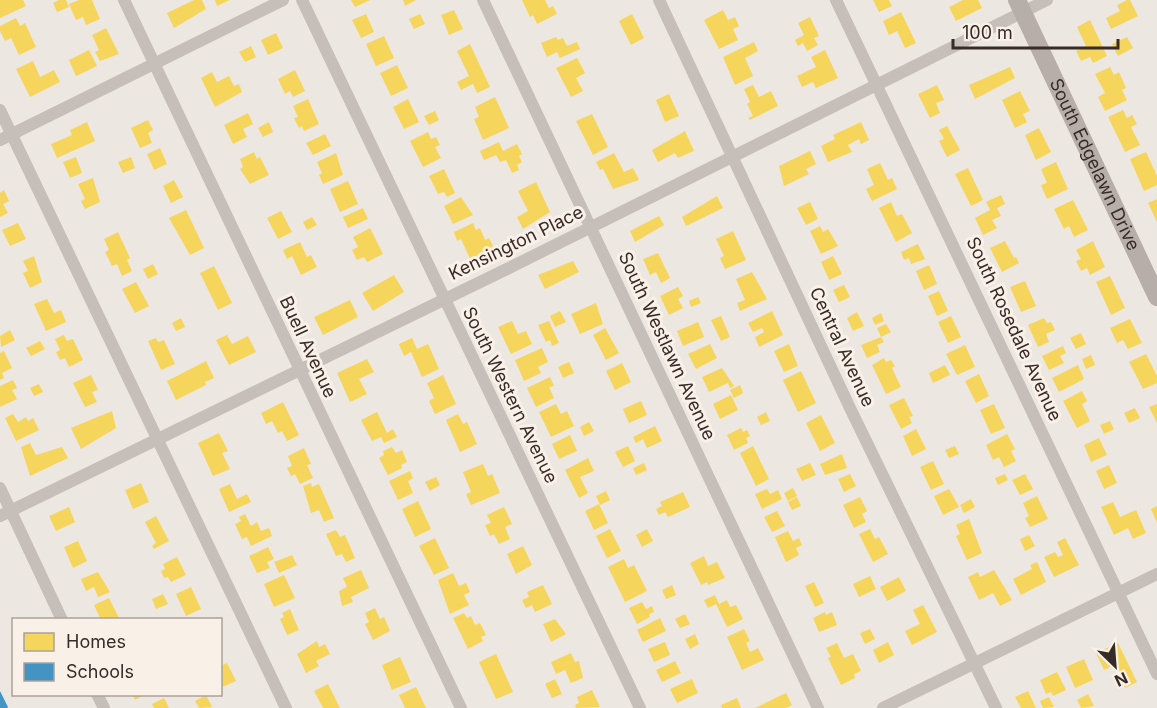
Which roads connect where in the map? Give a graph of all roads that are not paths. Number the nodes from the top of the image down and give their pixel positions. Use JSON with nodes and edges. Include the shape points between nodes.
{"nodes":[{"id":1,"x":124,"y":0,"type":"edge"},
{"id":2,"x":283,"y":0,"type":"edge"},
{"id":3,"x":302,"y":0,"type":"edge"},
{"id":4,"x":483,"y":0,"type":"edge"},
{"id":5,"x":658,"y":0,"type":"edge"},
{"id":6,"x":836,"y":0,"type":"edge"},
{"id":7,"x":1047,"y":0,"type":"edge"},
{"id":8,"x":1019,"y":6,"type":"edge"},
{"id":9,"x":154,"y":64,"type":"junction"},
{"id":10,"x":877,"y":83,"type":"junction"},
{"id":11,"x":0,"y":110,"type":"edge"},
{"id":12,"x":6,"y":138,"type":"edge"},
{"id":13,"x":732,"y":156,"type":"junction"},
{"id":14,"x":590,"y":226,"type":"junction"},
{"id":15,"x":1157,"y":297,"type":"edge"},
{"id":16,"x":443,"y":298,"type":"junction"},
{"id":17,"x":298,"y":370,"type":"junction"},
{"id":18,"x":158,"y":439,"type":"junction"},
{"id":19,"x":0,"y":489,"type":"edge"},
{"id":20,"x":5,"y":513,"type":"edge"},
{"id":21,"x":1157,"y":574,"type":"edge"},
{"id":22,"x":1119,"y":593,"type":"junction"},
{"id":23,"x":61,"y":618,"type":"edge"},
{"id":24,"x":976,"y":663,"type":"junction"},
{"id":25,"x":1157,"y":674,"type":"edge"},
{"id":26,"x":286,"y":708,"type":"edge"},
{"id":27,"x":461,"y":708,"type":"edge"},
{"id":28,"x":640,"y":708,"type":"edge"},
{"id":29,"x":818,"y":708,"type":"edge"},
{"id":30,"x":883,"y":708,"type":"edge"},
{"id":31,"x":996,"y":708,"type":"edge"}],
"edges":[{"from":1,"to":9,"type":"street","name":"Buell Avenue"},
{"from":2,"to":9,"type":"street"},
{"from":3,"to":16,"type":"street","name":"South Western Avenue"},
{"from":4,"to":14,"type":"street","name":"South Westlawn Avenue"},
{"from":5,"to":13,"type":"street","name":"Central Avenue"},
{"from":6,"to":10,"type":"street","name":"South Rosedale Avenue"},
{"from":7,"to":8,"type":"street","name":"Kensington Place"},
{"from":8,"to":10,"type":"street","name":"Kensington Place"},
{"from":8,"to":15,"type":"street","name":"South Edgelawn Drive"},
{"from":9,"to":12,"type":"street"},
{"from":9,"to":17,"type":"street","name":"Buell Avenue"},
{"from":10,"to":13,"type":"street","name":"Kensington Place"},
{"from":10,"to":22,"type":"street","name":"South Rosedale Avenue"},
{"from":11,"to":12,"type":"street"},
{"from":12,"to":18,"type":"street"},
{"from":13,"to":14,"type":"street","name":"Kensington Place"},
{"from":13,"to":24,"type":"street","name":"Central Avenue"},
{"from":14,"to":16,"type":"street","name":"Kensington Place"},
{"from":14,"to":29,"type":"street","name":"South Westlawn Avenue"},
{"from":16,"to":17,"type":"street","name":"Kensington Place"},
{"from":16,"to":28,"type":"street","name":"South Western Avenue"},
{"from":17,"to":18,"type":"street","name":"Kensington Place"},
{"from":17,"to":27,"type":"street","name":"Buell Avenue"},
{"from":18,"to":20,"type":"street","name":"Kensington Place"},
{"from":18,"to":26,"type":"street"},
{"from":19,"to":20,"type":"street"},
{"from":20,"to":23,"type":"street"},
{"from":21,"to":22,"type":"street"},
{"from":22,"to":24,"type":"street"},
{"from":22,"to":25,"type":"street","name":"South Rosedale Avenue"},
{"from":24,"to":30,"type":"street"},
{"from":24,"to":31,"type":"street","name":"Central Avenue"}]}
